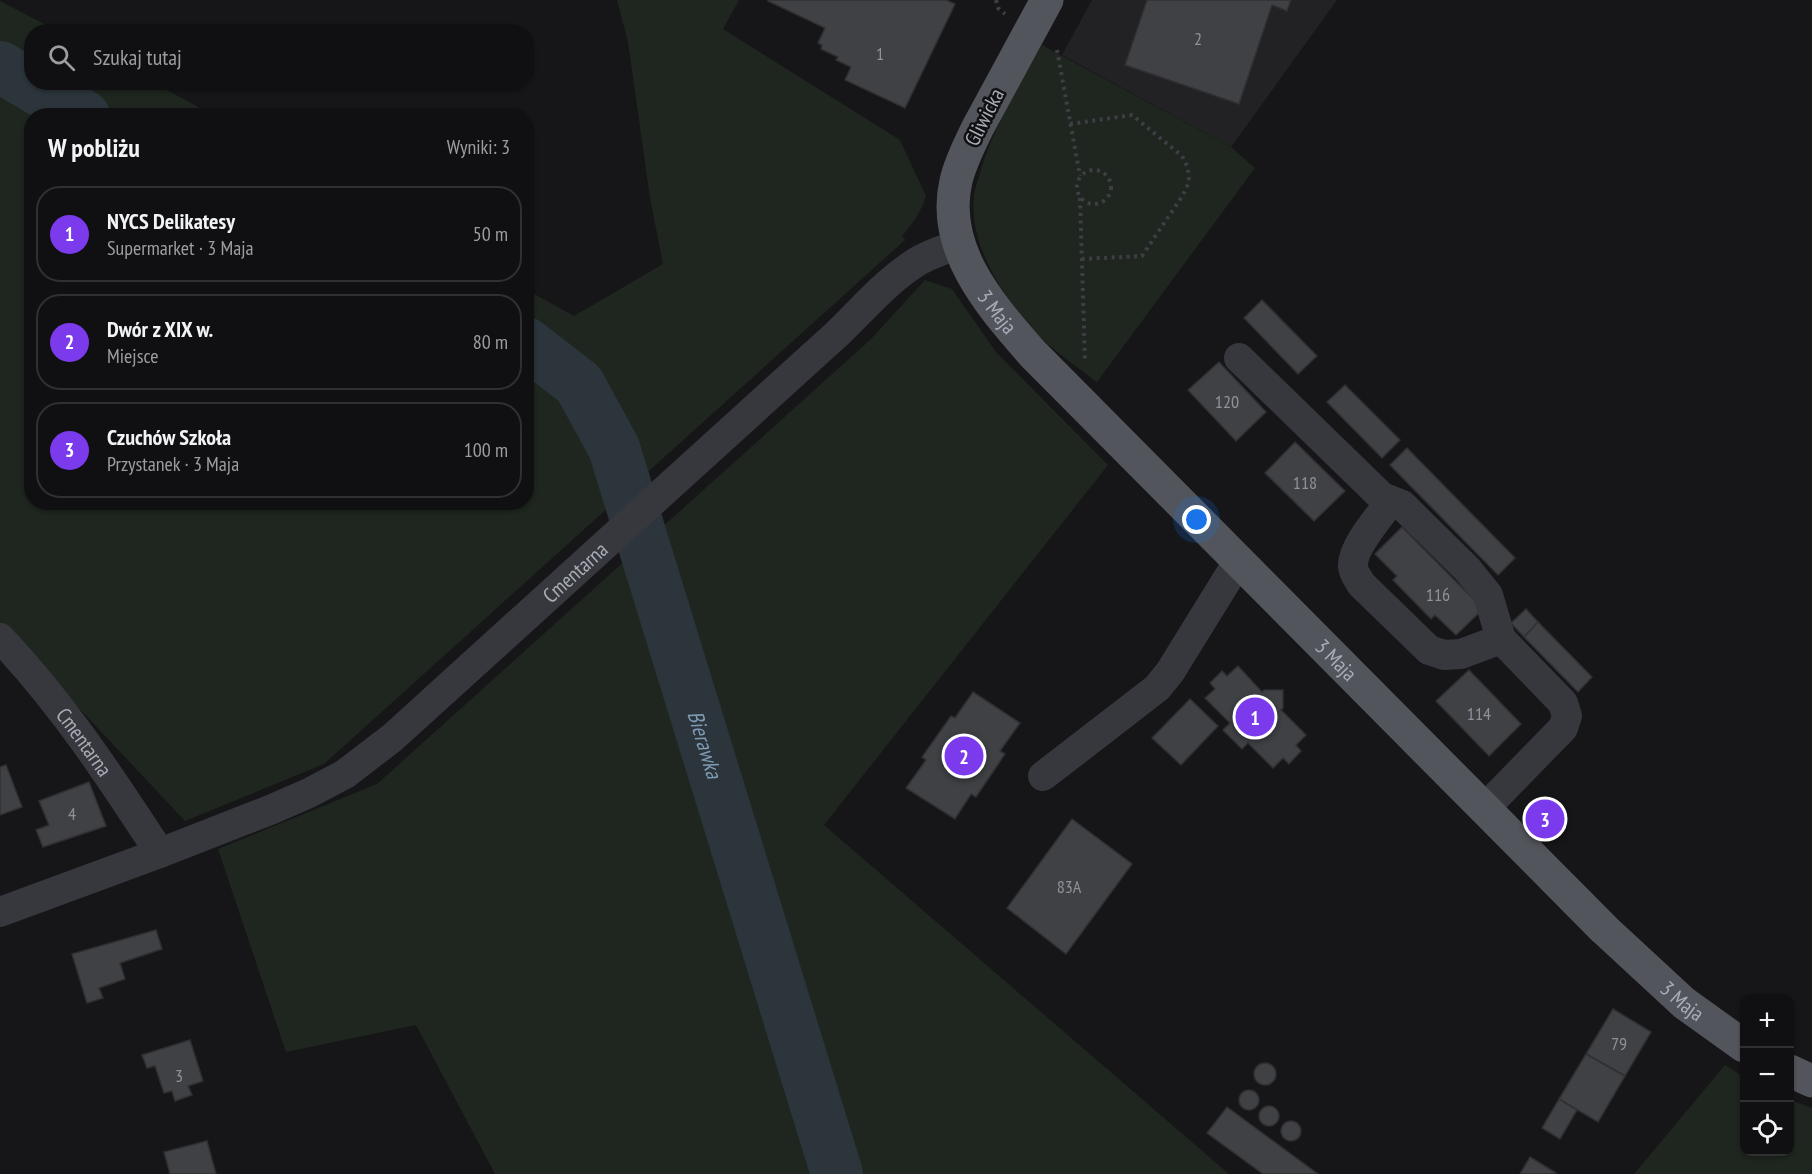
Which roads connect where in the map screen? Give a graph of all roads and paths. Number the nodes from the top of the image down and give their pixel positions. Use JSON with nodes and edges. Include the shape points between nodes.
{"nodes":[{"id":1,"x":1047,"y":0,"type":"edge"},
{"id":2,"x":1057,"y":45,"type":"dead end"},
{"id":3,"x":1070,"y":123,"type":"junction"},
{"id":4,"x":1080,"y":176,"type":"junction"},
{"id":5,"x":1080,"y":198,"type":"junction"},
{"id":6,"x":959,"y":244,"type":"junction"},
{"id":7,"x":1082,"y":259,"type":"junction"},
{"id":8,"x":1239,"y":358,"type":"dead end"},
{"id":9,"x":1085,"y":369,"type":"dead end"},
{"id":10,"x":1391,"y":501,"type":"junction"},
{"id":11,"x":1238,"y":562,"type":"junction"},
{"id":12,"x":0,"y":638,"type":"edge"},
{"id":13,"x":1501,"y":639,"type":"junction"},
{"id":14,"x":1043,"y":776,"type":"dead end"},
{"id":15,"x":1485,"y":808,"type":"junction"},
{"id":16,"x":160,"y":853,"type":"junction"},
{"id":17,"x":0,"y":912,"type":"edge"},
{"id":18,"x":1740,"y":1043,"type":"edge"},
{"id":19,"x":1794,"y":1073,"type":"edge"},
{"id":20,"x":1812,"y":1081,"type":"edge"}],
"edges":[{"from":1,"to":6,"type":"main road","name":"Gliwicka","via":[[960,167],[953,203]]},
{"from":2,"to":3,"type":"path"},
{"from":3,"to":4,"type":"path"},
{"from":3,"to":7,"type":"path","via":[[1132,115],[1182,156],[1188,168],[1189,182],[1183,195],[1142,256]]},
{"from":4,"to":5,"type":"path"},
{"from":4,"to":5,"type":"path","via":[[1090,170],[1102,172],[1109,179],[1110,190],[1105,199],[1096,203]]},
{"from":5,"to":7,"type":"path"},
{"from":6,"to":11,"type":"main road","name":"3 Maja","via":[[986,297],[1032,353]]},
{"from":6,"to":16,"type":"street","name":"Cmentarna","via":[[909,267],[392,738],[345,774],[270,810]]},
{"from":7,"to":9,"type":"path"},
{"from":8,"to":10,"type":"street","via":[[1382,497]]},
{"from":10,"to":13,"type":"street","via":[[1402,505],[1488,595]]},
{"from":10,"to":13,"type":"street","via":[[1353,561],[1361,584],[1429,650],[1444,655],[1461,654]]},
{"from":11,"to":14,"type":"street","via":[[1157,688]]},
{"from":11,"to":15,"type":"main road","name":"3 Maja"},
{"from":12,"to":16,"type":"street","name":"Cmentarna","via":[[53,698]]},
{"from":13,"to":15,"type":"street","via":[[1563,703],[1567,716],[1563,728]]},
{"from":15,"to":18,"type":"main road","name":"3 Maja","via":[[1654,976]]},
{"from":16,"to":17,"type":"street","name":"Cmentarna"},
{"from":19,"to":20,"type":"main road"}]}
